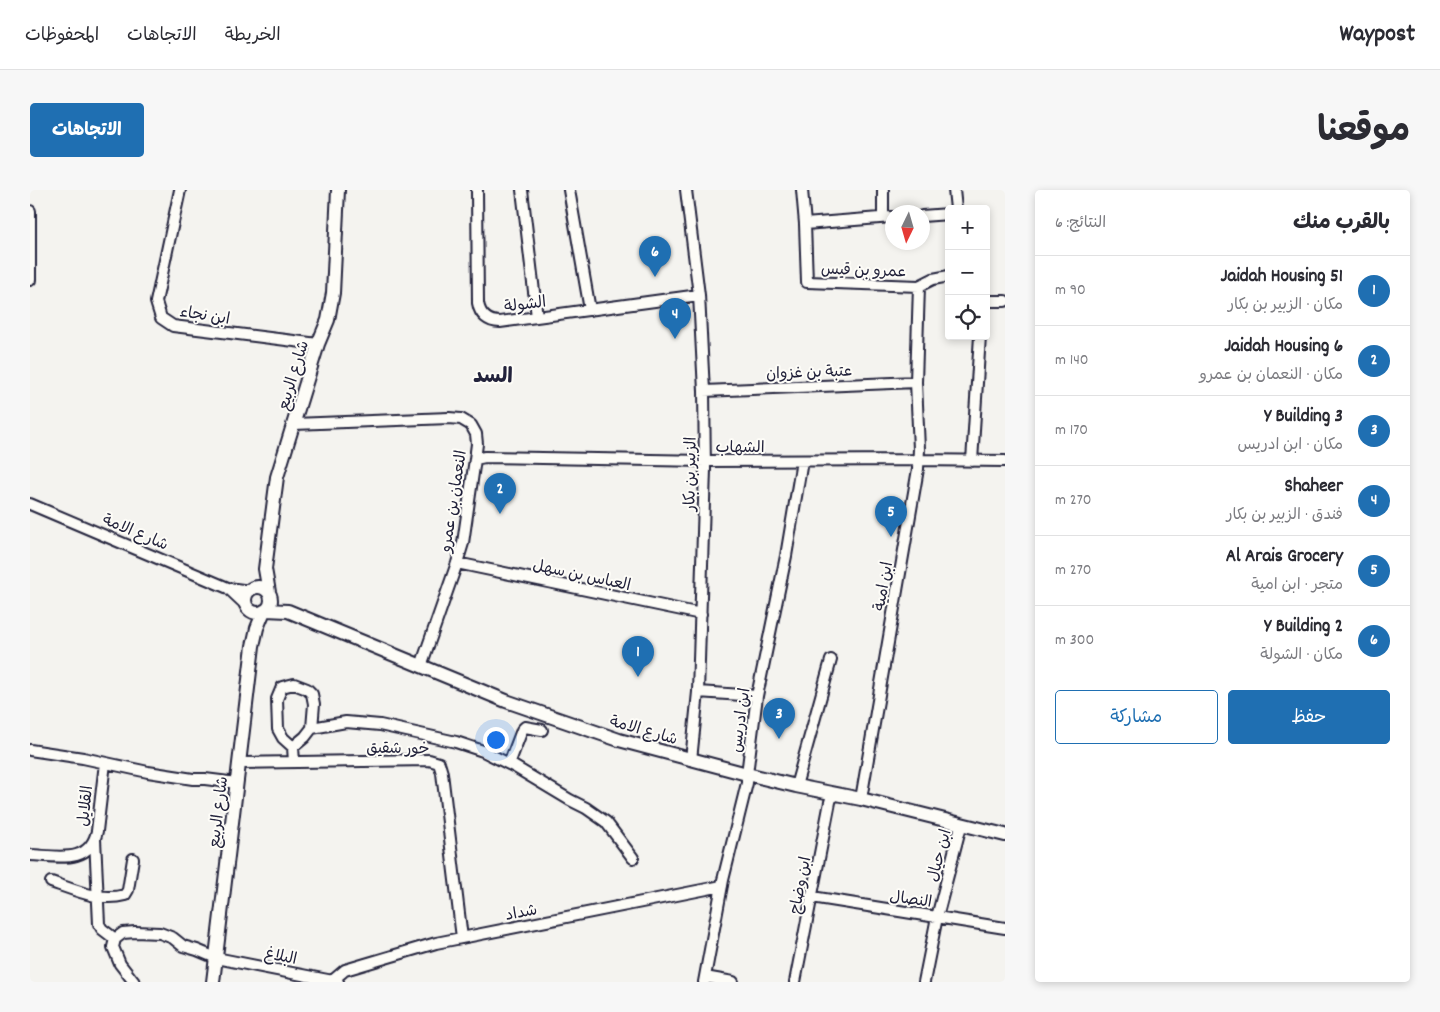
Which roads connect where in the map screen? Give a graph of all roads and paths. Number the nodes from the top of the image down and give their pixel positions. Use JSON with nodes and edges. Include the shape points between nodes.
{"nodes":[{"id":1,"x":180,"y":190,"type":"edge"},
{"id":2,"x":338,"y":190,"type":"edge"},
{"id":3,"x":477,"y":190,"type":"edge"},
{"id":4,"x":522,"y":190,"type":"edge"},
{"id":5,"x":569,"y":190,"type":"edge"},
{"id":6,"x":686,"y":190,"type":"edge"},
{"id":7,"x":802,"y":190,"type":"edge"},
{"id":8,"x":883,"y":190,"type":"edge"},
{"id":9,"x":954,"y":190,"type":"edge"},
{"id":10,"x":886,"y":205,"type":"edge"},
{"id":11,"x":956,"y":205,"type":"edge"},
{"id":12,"x":30,"y":211,"type":"edge"},
{"id":13,"x":945,"y":214,"type":"edge"},
{"id":14,"x":930,"y":215,"type":"edge"},
{"id":15,"x":885,"y":218,"type":"edge"},
{"id":16,"x":805,"y":224,"type":"junction"},
{"id":17,"x":945,"y":277,"type":"edge"},
{"id":18,"x":30,"y":280,"type":"edge"},
{"id":19,"x":919,"y":286,"type":"junction"},
{"id":20,"x":699,"y":295,"type":"junction"},
{"id":21,"x":1005,"y":300,"type":"edge"},
{"id":22,"x":990,"y":301,"type":"edge"},
{"id":23,"x":590,"y":310,"type":"junction"},
{"id":24,"x":537,"y":317,"type":"junction"},
{"id":25,"x":980,"y":340,"type":"edge"},
{"id":26,"x":318,"y":344,"type":"junction"},
{"id":27,"x":916,"y":382,"type":"junction"},
{"id":28,"x":704,"y":391,"type":"junction"},
{"id":29,"x":294,"y":424,"type":"junction"},
{"id":30,"x":476,"y":459,"type":"junction"},
{"id":31,"x":918,"y":460,"type":"junction"},
{"id":32,"x":704,"y":461,"type":"junction"},
{"id":33,"x":802,"y":461,"type":"junction"},
{"id":34,"x":972,"y":461,"type":"junction"},
{"id":35,"x":1005,"y":461,"type":"edge"},
{"id":36,"x":30,"y":504,"type":"edge"},
{"id":37,"x":457,"y":563,"type":"junction"},
{"id":38,"x":265,"y":569,"type":"junction"},
{"id":39,"x":228,"y":588,"type":"junction"},
{"id":40,"x":251,"y":589,"type":"junction"},
{"id":41,"x":269,"y":594,"type":"junction"},
{"id":42,"x":247,"y":606,"type":"junction"},
{"id":43,"x":265,"y":611,"type":"junction"},
{"id":44,"x":288,"y":611,"type":"junction"},
{"id":45,"x":701,"y":614,"type":"junction"},
{"id":46,"x":253,"y":646,"type":"junction"},
{"id":47,"x":831,"y":660,"type":"dead end"},
{"id":48,"x":421,"y":666,"type":"junction"},
{"id":49,"x":698,"y":692,"type":"junction"},
{"id":50,"x":757,"y":696,"type":"junction"},
{"id":51,"x":312,"y":728,"type":"junction"},
{"id":52,"x":542,"y":730,"type":"dead end"},
{"id":53,"x":293,"y":747,"type":"junction"},
{"id":54,"x":30,"y":750,"type":"edge"},
{"id":55,"x":691,"y":760,"type":"junction"},
{"id":56,"x":294,"y":762,"type":"junction"},
{"id":57,"x":104,"y":763,"type":"junction"},
{"id":58,"x":240,"y":763,"type":"junction"},
{"id":59,"x":509,"y":764,"type":"junction"},
{"id":60,"x":747,"y":774,"type":"junction"},
{"id":61,"x":237,"y":783,"type":"junction"},
{"id":62,"x":796,"y":786,"type":"junction"},
{"id":63,"x":832,"y":793,"type":"junction"},
{"id":64,"x":861,"y":799,"type":"junction"},
{"id":65,"x":962,"y":824,"type":"junction"},
{"id":66,"x":1005,"y":835,"type":"edge"},
{"id":67,"x":95,"y":839,"type":"junction"},
{"id":68,"x":30,"y":855,"type":"edge"},
{"id":69,"x":633,"y":858,"type":"dead end"},
{"id":70,"x":134,"y":859,"type":"dead end"},
{"id":71,"x":51,"y":882,"type":"dead end"},
{"id":72,"x":722,"y":886,"type":"junction"},
{"id":73,"x":812,"y":897,"type":"junction"},
{"id":74,"x":99,"y":898,"type":"junction"},
{"id":75,"x":937,"y":917,"type":"junction"},
{"id":76,"x":1005,"y":928,"type":"edge"},
{"id":77,"x":462,"y":938,"type":"junction"},
{"id":78,"x":114,"y":939,"type":"junction"},
{"id":79,"x":216,"y":958,"type":"junction"},
{"id":80,"x":704,"y":979,"type":"edge"},
{"id":81,"x":336,"y":981,"type":"edge"},
{"id":82,"x":134,"y":982,"type":"edge"},
{"id":83,"x":213,"y":982,"type":"edge"},
{"id":84,"x":733,"y":982,"type":"edge"},
{"id":85,"x":795,"y":982,"type":"edge"},
{"id":86,"x":924,"y":982,"type":"edge"}],
"edges":[{"from":1,"to":26,"type":"street","name":"ابن نجاء","via":[[156,302],[161,318],[173,326]]},
{"from":2,"to":26,"type":"street","name":"شارع الربيع","via":[[333,293],[328,320]]},
{"from":3,"to":24,"type":"street","name":"الشولة","via":[[478,302],[481,313],[495,322]]},
{"from":4,"to":24,"type":"street"},
{"from":5,"to":23,"type":"street"},
{"from":6,"to":20,"type":"street","name":"الزبير بن بكار"},
{"from":7,"to":16,"type":"street"},
{"from":8,"to":10,"type":"street"},
{"from":9,"to":11,"type":"street"},
{"from":12,"to":18,"type":"street"},
{"from":13,"to":14,"type":"street"},
{"from":15,"to":16,"type":"street"},
{"from":16,"to":19,"type":"street","name":"عمرو بن قيس","via":[[807,282]]},
{"from":17,"to":19,"type":"street","name":"عمرو بن قيس"},
{"from":19,"to":27,"type":"street","name":"ابن امية"},
{"from":20,"to":23,"type":"street","name":"الشولة"},
{"from":20,"to":28,"type":"street","name":"الزبير بن بكار"},
{"from":21,"to":22,"type":"street"},
{"from":23,"to":24,"type":"street","name":"الشولة"},
{"from":25,"to":34,"type":"street"},
{"from":26,"to":29,"type":"street","name":"شارع الربيع"},
{"from":27,"to":28,"type":"street","name":"عتبة بن غزوان"},
{"from":27,"to":31,"type":"street","name":"ابن امية"},
{"from":28,"to":32,"type":"street","name":"الزبير بن بكار"},
{"from":29,"to":30,"type":"street","name":"النعمان بن عمرو","via":[[461,419],[471,425],[476,434]]},
{"from":29,"to":38,"type":"street","name":"شارع الربيع","via":[[278,477]]},
{"from":30,"to":32,"type":"street","name":"الشهاب"},
{"from":30,"to":37,"type":"street","name":"النعمان بن عمرو","via":[[467,523]]},
{"from":31,"to":33,"type":"street","name":"الشهاب"},
{"from":31,"to":34,"type":"street","name":"الشهاب"},
{"from":31,"to":64,"type":"street","name":"ابن امية"},
{"from":32,"to":33,"type":"street","name":"الشهاب"},
{"from":32,"to":45,"type":"street","name":"الزبير بن بكار"},
{"from":33,"to":50,"type":"street","name":"ابن ادريس"},
{"from":34,"to":35,"type":"street","name":"الشهاب"},
{"from":36,"to":39,"type":"street","name":"شارع الامة"},
{"from":37,"to":45,"type":"street","name":"العباس بن سهل"},
{"from":37,"to":48,"type":"street","name":"النعمان بن عمرو"},
{"from":38,"to":40,"type":"street","name":"شارع الربيع"},
{"from":38,"to":41,"type":"street","name":"شارع الربيع"},
{"from":39,"to":40,"type":"street","name":"شارع الامة"},
{"from":39,"to":42,"type":"street","name":"شارع الامة"},
{"from":40,"to":41,"type":"street","via":[[261,587]]},
{"from":40,"to":42,"type":"street","via":[[246,594]]},
{"from":41,"to":43,"type":"street","via":[[271,600]]},
{"from":41,"to":44,"type":"street","name":"شارع الامة"},
{"from":42,"to":43,"type":"street","via":[[256,612]]},
{"from":42,"to":46,"type":"street","name":"شارع الربيع"},
{"from":43,"to":44,"type":"street","name":"شارع الامة"},
{"from":43,"to":46,"type":"street","name":"شارع الربيع"},
{"from":44,"to":48,"type":"street","name":"شارع الامة"},
{"from":45,"to":49,"type":"street","name":"الزبير بن بكار"},
{"from":46,"to":58,"type":"street","name":"شارع الربيع"},
{"from":47,"to":62,"type":"street"},
{"from":48,"to":55,"type":"street","name":"شارع الامة","via":[[506,701],[619,740]]},
{"from":49,"to":50,"type":"street"},
{"from":49,"to":55,"type":"street","name":"الزبير بن بكار"},
{"from":50,"to":60,"type":"street","name":"ابن ادريس"},
{"from":51,"to":53,"type":"street"},
{"from":51,"to":53,"type":"street","via":[[312,694],[294,684],[282,687],[276,699],[278,729]]},
{"from":51,"to":59,"type":"street","via":[[346,722],[380,725],[456,742]]},
{"from":52,"to":59,"type":"street","via":[[522,730]]},
{"from":53,"to":56,"type":"street"},
{"from":54,"to":57,"type":"street"},
{"from":55,"to":60,"type":"street","name":"شارع الامة"},
{"from":56,"to":58,"type":"street","name":"خور شقيق"},
{"from":56,"to":77,"type":"street","name":"خور شقيق","via":[[429,760],[439,763]]},
{"from":57,"to":61,"type":"street","via":[[193,779]]},
{"from":57,"to":67,"type":"street","name":"القلايل"},
{"from":58,"to":61,"type":"street","name":"شارع الربيع"},
{"from":59,"to":69,"type":"street","via":[[606,822]]},
{"from":60,"to":62,"type":"street","name":"شارع الامة"},
{"from":60,"to":72,"type":"street","name":"ابن ادريس"},
{"from":61,"to":79,"type":"street","name":"شارع الربيع"},
{"from":62,"to":63,"type":"street","name":"شارع الامة"},
{"from":63,"to":64,"type":"street","name":"شارع الامة"},
{"from":63,"to":73,"type":"street","name":"ابن وضاح"},
{"from":64,"to":65,"type":"street","name":"شارع الامة"},
{"from":65,"to":66,"type":"street","name":"شارع الامة"},
{"from":65,"to":75,"type":"street","name":"ابن حيال"},
{"from":67,"to":68,"type":"street","name":"القلايل","via":[[86,852],[70,857]]},
{"from":67,"to":74,"type":"street"},
{"from":70,"to":74,"type":"street","via":[[125,895]]},
{"from":71,"to":74,"type":"street"},
{"from":72,"to":77,"type":"street","name":"شداد"},
{"from":72,"to":80,"type":"street","name":"ابن ادريس"},
{"from":73,"to":75,"type":"street","name":"النصال"},
{"from":73,"to":85,"type":"street","name":"ابن وضاح"},
{"from":74,"to":78,"type":"street","via":[[99,924]]},
{"from":75,"to":76,"type":"street","name":"النصال"},
{"from":75,"to":86,"type":"street","name":"ابن حيال"},
{"from":77,"to":81,"type":"street","name":"شداد","via":[[345,970]]},
{"from":78,"to":79,"type":"street","name":"البلاغ","via":[[123,933],[160,933]]},
{"from":78,"to":82,"type":"street","via":[[113,947],[120,964]]},
{"from":79,"to":81,"type":"street","name":"البلاغ"},
{"from":79,"to":83,"type":"street","name":"شارع الربيع"},
{"from":80,"to":84,"type":"street"}]}
